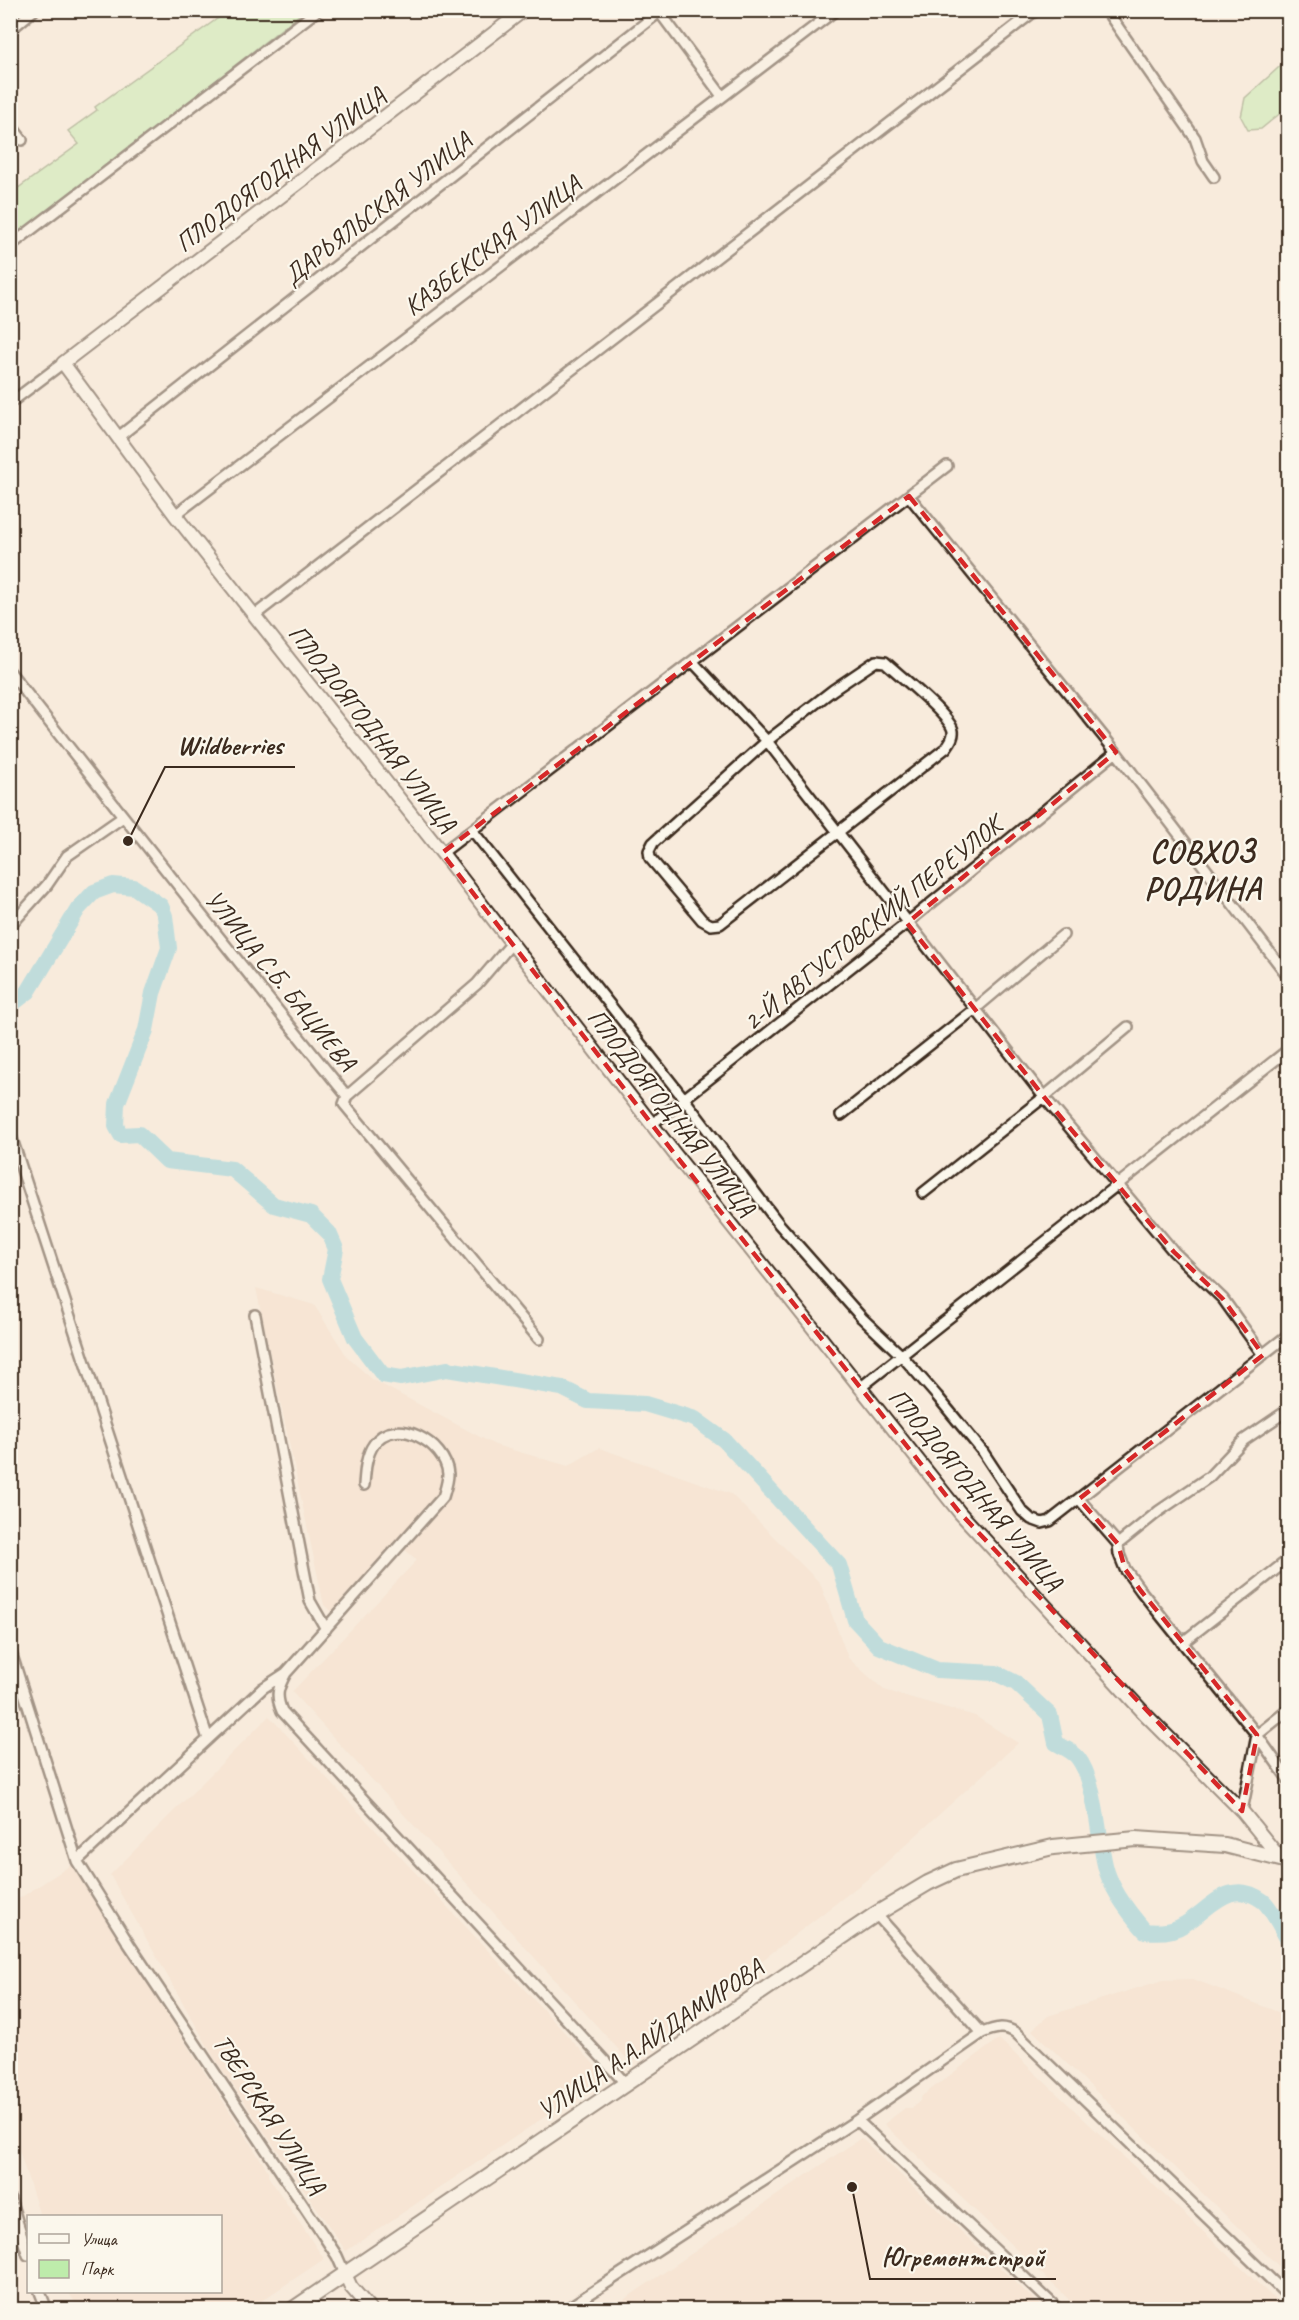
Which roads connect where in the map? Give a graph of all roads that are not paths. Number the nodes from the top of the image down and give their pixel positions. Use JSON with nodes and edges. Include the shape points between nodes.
{"nodes":[{"id":1,"x":34,"y":10,"type":"edge"},
{"id":2,"x":318,"y":10,"type":"edge"},
{"id":3,"x":524,"y":10,"type":"edge"},
{"id":4,"x":836,"y":10,"type":"edge"},
{"id":5,"x":1036,"y":10,"type":"edge"},
{"id":6,"x":1106,"y":10,"type":"edge"},
{"id":7,"x":660,"y":11,"type":"edge"},
{"id":8,"x":10,"y":30,"type":"edge"},
{"id":9,"x":722,"y":96,"type":"junction"},
{"id":10,"x":10,"y":124,"type":"edge"},
{"id":11,"x":22,"y":140,"type":"dead end"},
{"id":12,"x":1214,"y":177,"type":"dead end"},
{"id":13,"x":10,"y":246,"type":"edge"},
{"id":14,"x":63,"y":363,"type":"junction"},
{"id":15,"x":10,"y":403,"type":"edge"},
{"id":16,"x":117,"y":438,"type":"junction"},
{"id":17,"x":947,"y":466,"type":"dead end"},
{"id":18,"x":909,"y":496,"type":"junction"},
{"id":19,"x":175,"y":515,"type":"junction"},
{"id":20,"x":255,"y":615,"type":"junction"},
{"id":21,"x":693,"y":662,"type":"junction"},
{"id":22,"x":10,"y":672,"type":"edge"},
{"id":23,"x":767,"y":741,"type":"junction"},
{"id":24,"x":1116,"y":752,"type":"junction"},
{"id":25,"x":123,"y":817,"type":"junction"},
{"id":26,"x":472,"y":830,"type":"junction"},
{"id":27,"x":838,"y":832,"type":"junction"},
{"id":28,"x":442,"y":853,"type":"junction"},
{"id":29,"x":908,"y":923,"type":"junction"},
{"id":30,"x":10,"y":926,"type":"edge"},
{"id":31,"x":1062,"y":935,"type":"dead end"},
{"id":32,"x":512,"y":943,"type":"junction"},
{"id":33,"x":1288,"y":976,"type":"edge"},
{"id":34,"x":975,"y":1009,"type":"junction"},
{"id":35,"x":1128,"y":1027,"type":"dead end"},
{"id":36,"x":1288,"y":1050,"type":"edge"},
{"id":37,"x":347,"y":1096,"type":"junction"},
{"id":38,"x":1044,"y":1097,"type":"junction"},
{"id":39,"x":685,"y":1100,"type":"junction"},
{"id":40,"x":841,"y":1115,"type":"dead end"},
{"id":41,"x":652,"y":1124,"type":"junction"},
{"id":42,"x":10,"y":1133,"type":"edge"},
{"id":43,"x":1119,"y":1184,"type":"junction"},
{"id":44,"x":923,"y":1193,"type":"dead end"},
{"id":45,"x":255,"y":1315,"type":"dead end"},
{"id":46,"x":1288,"y":1335,"type":"edge"},
{"id":47,"x":539,"y":1339,"type":"dead end"},
{"id":48,"x":1263,"y":1355,"type":"junction"},
{"id":49,"x":902,"y":1356,"type":"junction"},
{"id":50,"x":860,"y":1388,"type":"junction"},
{"id":51,"x":1288,"y":1410,"type":"edge"},
{"id":52,"x":364,"y":1485,"type":"dead end"},
{"id":53,"x":1079,"y":1499,"type":"junction"},
{"id":54,"x":1118,"y":1544,"type":"junction"},
{"id":55,"x":1288,"y":1560,"type":"edge"},
{"id":56,"x":326,"y":1629,"type":"junction"},
{"id":57,"x":1182,"y":1643,"type":"junction"},
{"id":58,"x":10,"y":1649,"type":"edge"},
{"id":59,"x":286,"y":1673,"type":"junction"},
{"id":60,"x":1288,"y":1710,"type":"edge"},
{"id":61,"x":1257,"y":1736,"type":"junction"},
{"id":62,"x":208,"y":1739,"type":"junction"},
{"id":63,"x":1288,"y":1779,"type":"edge"},
{"id":64,"x":1242,"y":1811,"type":"junction"},
{"id":65,"x":1284,"y":1860,"type":"edge"},
{"id":66,"x":77,"y":1861,"type":"junction"},
{"id":67,"x":876,"y":1914,"type":"junction"},
{"id":68,"x":982,"y":2033,"type":"junction"},
{"id":69,"x":626,"y":2084,"type":"junction"},
{"id":70,"x":857,"y":2120,"type":"junction"},
{"id":71,"x":10,"y":2199,"type":"edge"},
{"id":72,"x":27,"y":2252,"type":"edge"},
{"id":73,"x":345,"y":2274,"type":"junction"},
{"id":74,"x":40,"y":2293,"type":"edge"},
{"id":75,"x":1288,"y":2296,"type":"edge"},
{"id":76,"x":47,"y":2310,"type":"edge"},
{"id":77,"x":292,"y":2310,"type":"edge"},
{"id":78,"x":371,"y":2310,"type":"edge"},
{"id":79,"x":565,"y":2310,"type":"edge"},
{"id":80,"x":1059,"y":2310,"type":"edge"}],
"edges":[{"from":1,"to":8,"type":"street"},
{"from":2,"to":13,"type":"street"},
{"from":3,"to":14,"type":"street","name":"ПЛОДОЯГОДНАЯ УЛИЦА"},
{"from":4,"to":9,"type":"street","name":"КАЗБЕКСКАЯ УЛИЦА"},
{"from":5,"to":20,"type":"street"},
{"from":6,"to":12,"type":"street","via":[[1195,138]]},
{"from":7,"to":9,"type":"street"},
{"from":7,"to":16,"type":"street","name":"ДАРЬЯЛЬСКАЯ УЛИЦА"},
{"from":9,"to":19,"type":"street","name":"КАЗБЕКСКАЯ УЛИЦА"},
{"from":10,"to":11,"type":"street"},
{"from":14,"to":15,"type":"street","name":"ПЛОДОЯГОДНАЯ УЛИЦА"},
{"from":14,"to":16,"type":"street","name":"ПЛОДОЯГОДНАЯ УЛИЦА"},
{"from":16,"to":19,"type":"street","name":"ПЛОДОЯГОДНАЯ УЛИЦА"},
{"from":17,"to":18,"type":"street"},
{"from":18,"to":21,"type":"street"},
{"from":18,"to":24,"type":"street"},
{"from":19,"to":20,"type":"street","name":"ПЛОДОЯГОДНАЯ УЛИЦА"},
{"from":20,"to":28,"type":"street","name":"ПЛОДОЯГОДНАЯ УЛИЦА"},
{"from":21,"to":23,"type":"street"},
{"from":21,"to":26,"type":"street"},
{"from":22,"to":25,"type":"street","name":"УЛИЦА С.Б. БАЦИЕВА"},
{"from":23,"to":27,"type":"street"},
{"from":23,"to":27,"type":"street","via":[[833,690],[881,661],[949,721],[954,732],[946,748]]},
{"from":23,"to":27,"type":"street","via":[[652,843],[650,858],[702,920],[720,924]]},
{"from":24,"to":29,"type":"street","name":"2-Й АВГУСТОВСКИЙ ПЕРЕУЛОК"},
{"from":24,"to":33,"type":"street"},
{"from":25,"to":30,"type":"street","via":[[67,856]]},
{"from":25,"to":37,"type":"street","name":"УЛИЦА С.Б. БАЦИЕВА"},
{"from":26,"to":28,"type":"street"},
{"from":26,"to":39,"type":"street"},
{"from":27,"to":29,"type":"street"},
{"from":28,"to":32,"type":"street","name":"ПЛОДОЯГОДНАЯ УЛИЦА"},
{"from":29,"to":34,"type":"street"},
{"from":29,"to":39,"type":"street","name":"2-Й АВГУСТОВСКИЙ ПЕРЕУЛОК"},
{"from":31,"to":34,"type":"street"},
{"from":32,"to":37,"type":"street","via":[[477,984]]},
{"from":32,"to":41,"type":"street","name":"ПЛОДОЯГОДНАЯ УЛИЦА"},
{"from":34,"to":38,"type":"street"},
{"from":34,"to":40,"type":"street"},
{"from":35,"to":38,"type":"street"},
{"from":36,"to":43,"type":"street"},
{"from":37,"to":47,"type":"street","name":"УЛИЦА С.Б. БАЦИЕВА","via":[[344,1104]]},
{"from":38,"to":43,"type":"street"},
{"from":38,"to":44,"type":"street"},
{"from":39,"to":41,"type":"street","name":"2-Й АВГУСТОВСКИЙ ПЕРЕУЛОК"},
{"from":39,"to":49,"type":"street","via":[[779,1224],[862,1318]]},
{"from":41,"to":50,"type":"street","name":"ПЛОДОЯГОДНАЯ УЛИЦА"},
{"from":42,"to":62,"type":"street"},
{"from":43,"to":48,"type":"street","via":[[1179,1259],[1223,1299]]},
{"from":43,"to":49,"type":"street"},
{"from":45,"to":56,"type":"street","via":[[310,1601]]},
{"from":46,"to":48,"type":"street"},
{"from":48,"to":53,"type":"street"},
{"from":49,"to":50,"type":"street"},
{"from":49,"to":53,"type":"street","via":[[983,1452],[1022,1511],[1042,1523]]},
{"from":50,"to":64,"type":"street","name":"ПЛОДОЯГОДНАЯ УЛИЦА","via":[[960,1514],[1145,1714]]},
{"from":51,"to":54,"type":"street","via":[[1244,1440],[1209,1477]]},
{"from":52,"to":56,"type":"street","via":[[373,1445],[390,1432],[424,1439],[437,1450],[448,1474],[443,1497]]},
{"from":53,"to":54,"type":"street"},
{"from":54,"to":57,"type":"street","via":[[1125,1569]]},
{"from":55,"to":57,"type":"street"},
{"from":56,"to":59,"type":"street"},
{"from":57,"to":61,"type":"street"},
{"from":58,"to":66,"type":"street","name":"ТВЕРСКАЯ УЛИЦА"},
{"from":59,"to":62,"type":"street","via":[[262,1688]]},
{"from":59,"to":69,"type":"street","via":[[277,1689],[282,1711]]},
{"from":60,"to":61,"type":"street"},
{"from":61,"to":63,"type":"street"},
{"from":61,"to":64,"type":"street"},
{"from":62,"to":66,"type":"street"},
{"from":64,"to":65,"type":"street","name":"ПЛОДОЯГОДНАЯ УЛИЦА"},
{"from":65,"to":67,"type":"main road","name":"УЛИЦА А.А.АЙДАМИРОВА","via":[[1225,1845],[1136,1839],[1053,1847],[956,1870]]},
{"from":66,"to":73,"type":"street","name":"ТВЕРСКАЯ УЛИЦА","via":[[337,2256]]},
{"from":67,"to":68,"type":"street"},
{"from":67,"to":69,"type":"main road","name":"УЛИЦА А.А.АЙДАМИРОВА"},
{"from":68,"to":70,"type":"street"},
{"from":68,"to":75,"type":"street","via":[[999,2027],[1016,2033]]},
{"from":69,"to":73,"type":"main road","name":"УЛИЦА А.А.АЙДАМИРОВА"},
{"from":70,"to":79,"type":"street"},
{"from":70,"to":80,"type":"street"},
{"from":71,"to":72,"type":"street"},
{"from":73,"to":77,"type":"main road","name":"УЛИЦА А.А.АЙДАМИРОВА"},
{"from":73,"to":78,"type":"street","name":"ТВЕРСКАЯ УЛИЦА"},
{"from":74,"to":76,"type":"street"}]}
